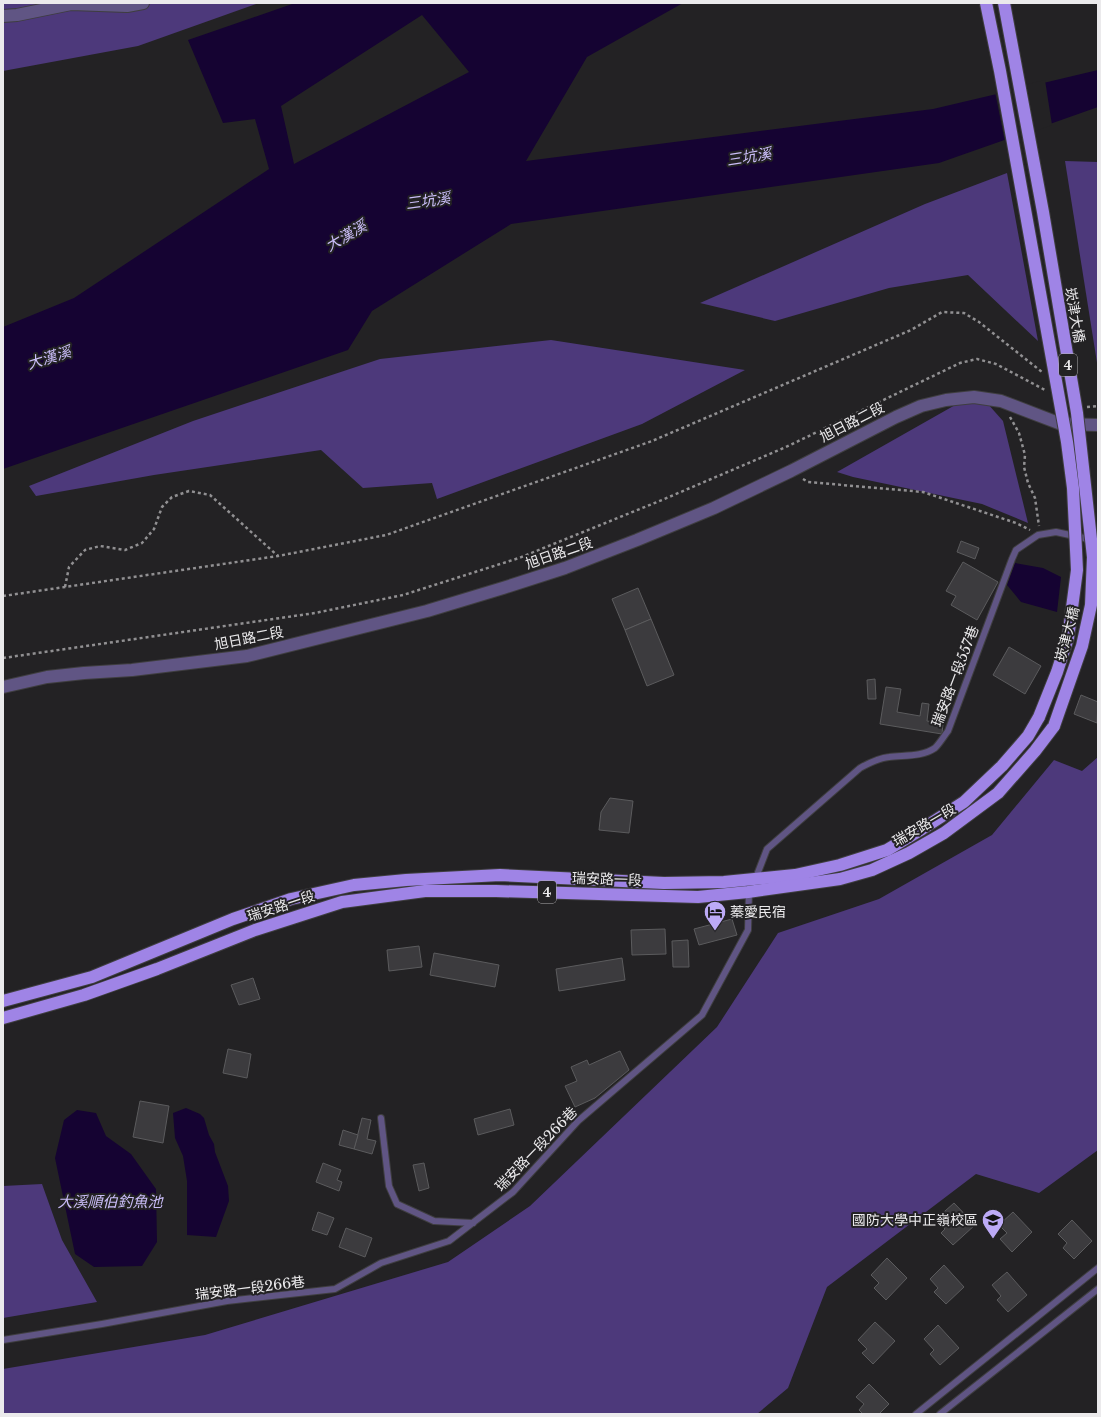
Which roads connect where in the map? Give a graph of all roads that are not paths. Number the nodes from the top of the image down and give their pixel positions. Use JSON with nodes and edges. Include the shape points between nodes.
{"nodes":[{"id":1,"x":143,"y":3,"type":"edge"},
{"id":2,"x":986,"y":3,"type":"edge"},
{"id":3,"x":1004,"y":3,"type":"edge"},
{"id":4,"x":3,"y":16,"type":"edge"},
{"id":5,"x":1098,"y":425,"type":"edge"},
{"id":6,"x":1098,"y":544,"type":"edge"},
{"id":7,"x":3,"y":687,"type":"edge"},
{"id":8,"x":1039,"y":717,"type":"joint"},
{"id":9,"x":1054,"y":726,"type":"joint"},
{"id":10,"x":756,"y":878,"type":"junction"},
{"id":11,"x":748,"y":892,"type":"junction"},
{"id":12,"x":3,"y":1001,"type":"edge"},
{"id":13,"x":3,"y":1018,"type":"edge"},
{"id":14,"x":381,"y":1118,"type":"dead end"},
{"id":15,"x":473,"y":1223,"type":"junction"},
{"id":16,"x":1097,"y":1272,"type":"edge"},
{"id":17,"x":1098,"y":1289,"type":"edge"},
{"id":18,"x":3,"y":1340,"type":"edge"},
{"id":19,"x":916,"y":1414,"type":"edge"},
{"id":20,"x":940,"y":1414,"type":"edge"}],
"edges":[{"from":1,"to":4,"type":"street","via":[[127,6],[71,4]]},
{"from":2,"to":8,"type":"main road","name":"崁津大橋","number":"4","bridge":true,"via":[[1068,442],[1073,488],[1077,570],[1068,638]]},
{"from":3,"to":9,"type":"main road","name":"崁津大橋","number":"4","bridge":true,"via":[[1077,413],[1093,557],[1091,605],[1082,646]]},
{"from":5,"to":7,"type":"street","name":"旭日路二段","via":[[1061,424],[1001,401],[974,397],[946,400],[921,406],[896,417],[714,508],[565,568],[427,611],[247,656],[47,677]]},
{"from":6,"to":10,"type":"lane","name":"瑞安路一段557巷","via":[[1056,532],[1038,535],[1016,550],[948,731],[942,739],[934,748],[920,754],[888,757],[860,768],[767,849]]},
{"from":8,"to":10,"type":"main road","name":"瑞安路一段","number":"4","via":[[1028,736],[981,787],[958,806],[887,850],[840,865],[794,875]]},
{"from":9,"to":11,"type":"main road","name":"瑞安路一段","number":"4","via":[[998,793],[944,833],[909,853],[872,870],[840,879]]},
{"from":10,"to":11,"type":"lane","name":"瑞安路一段557巷"},
{"from":10,"to":12,"type":"main road","name":"瑞安路一段","number":"4","via":[[724,882],[664,883],[500,875],[354,885],[291,899],[232,919],[92,977]]},
{"from":11,"to":13,"type":"main road","name":"瑞安路一段","number":"4","via":[[698,897],[425,891],[342,902],[255,930],[84,995]]},
{"from":11,"to":15,"type":"lane","name":"瑞安路一段266巷","via":[[748,930],[702,1015],[578,1121],[513,1192]]},
{"from":14,"to":15,"type":"lane","via":[[389,1186],[397,1204],[434,1221]]},
{"from":15,"to":18,"type":"lane","name":"瑞安路一段266巷","via":[[449,1241],[381,1263],[335,1289],[227,1301]]},
{"from":16,"to":19,"type":"lane"},
{"from":17,"to":20,"type":"lane"}]}
